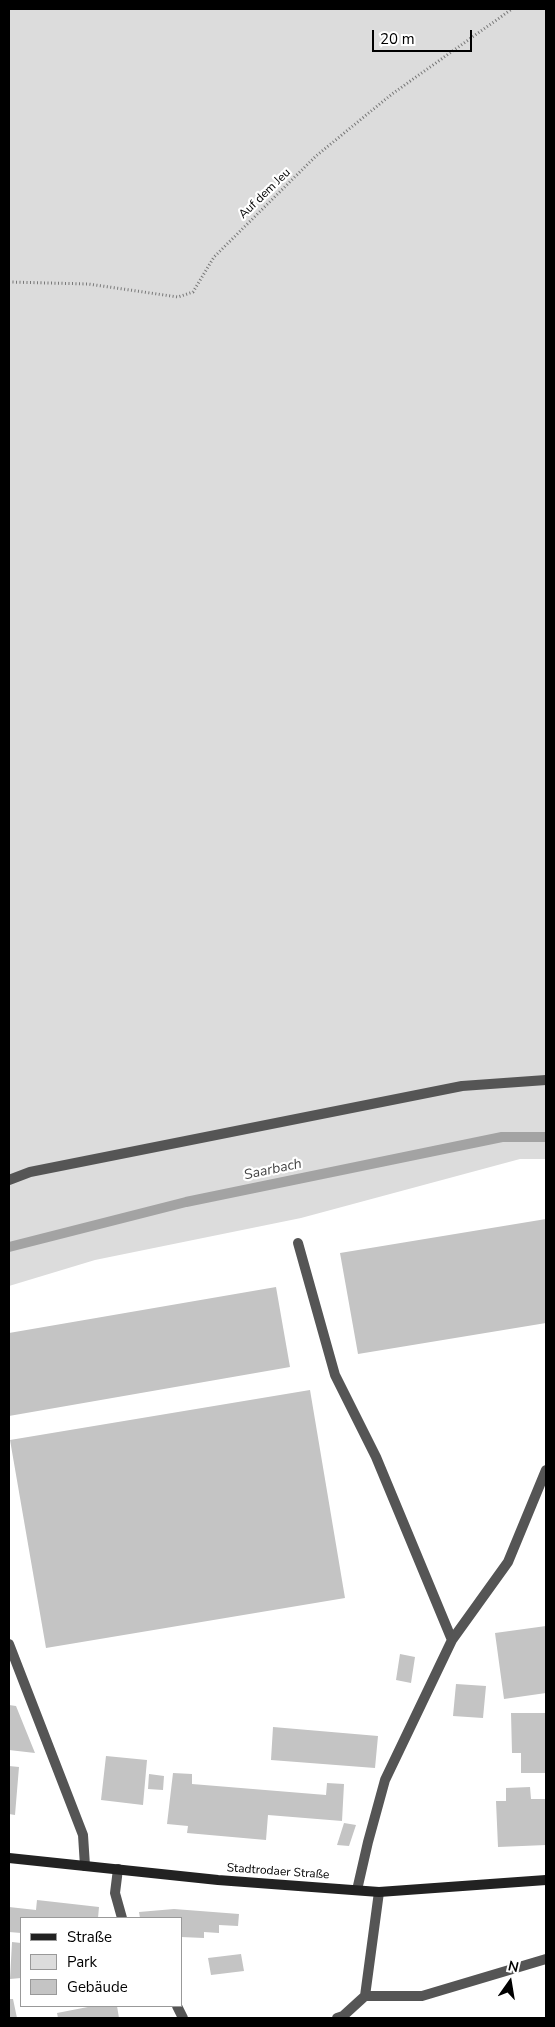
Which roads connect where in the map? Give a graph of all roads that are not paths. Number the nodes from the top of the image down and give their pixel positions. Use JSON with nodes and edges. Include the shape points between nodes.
{"nodes":[{"id":1,"x":546,"y":1080,"type":"edge"},
{"id":2,"x":9,"y":1180,"type":"edge"},
{"id":3,"x":298,"y":1243,"type":"dead end"},
{"id":4,"x":546,"y":1470,"type":"edge"},
{"id":5,"x":452,"y":1640,"type":"junction"},
{"id":6,"x":9,"y":1644,"type":"edge"},
{"id":7,"x":9,"y":1858,"type":"edge"},
{"id":8,"x":85,"y":1866,"type":"junction"},
{"id":9,"x":118,"y":1869,"type":"junction"},
{"id":10,"x":546,"y":1880,"type":"edge"},
{"id":11,"x":357,"y":1890,"type":"junction"},
{"id":12,"x":379,"y":1892,"type":"junction"},
{"id":13,"x":122,"y":1917,"type":"edge"},
{"id":14,"x":546,"y":1959,"type":"edge"},
{"id":15,"x":365,"y":1996,"type":"junction"},
{"id":16,"x":337,"y":2018,"type":"edge"}],
"edges":[{"from":1,"to":2,"type":"street","via":[[462,1086],[30,1172]]},
{"from":3,"to":5,"type":"street","via":[[335,1375],[376,1457]]},
{"from":4,"to":5,"type":"street","via":[[508,1562]]},
{"from":5,"to":11,"type":"street","via":[[385,1780]]},
{"from":6,"to":8,"type":"street","via":[[83,1835]]},
{"from":7,"to":8,"type":"main road","name":"Stadtrodaer Straße"},
{"from":8,"to":9,"type":"main road","name":"Stadtrodaer Straße"},
{"from":9,"to":11,"type":"main road","name":"Stadtrodaer Straße"},
{"from":9,"to":13,"type":"street","via":[[115,1892]]},
{"from":10,"to":12,"type":"main road","name":"Stadtrodaer Straße"},
{"from":11,"to":12,"type":"main road","name":"Stadtrodaer Straße"},
{"from":12,"to":15,"type":"street"},
{"from":14,"to":15,"type":"street","via":[[422,1996]]},
{"from":15,"to":16,"type":"street"}]}
